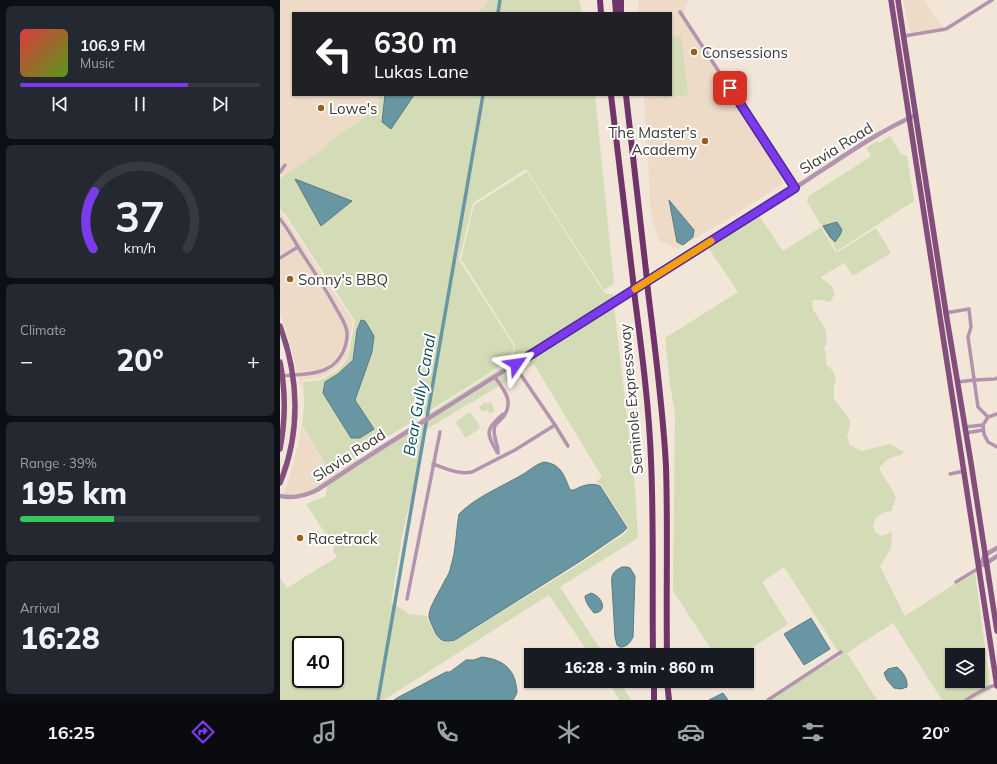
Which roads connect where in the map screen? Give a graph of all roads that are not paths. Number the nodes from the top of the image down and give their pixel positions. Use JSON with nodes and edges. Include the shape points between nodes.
{"nodes":[{"id":1,"x":599,"y":0,"type":"edge"},
{"id":2,"x":615,"y":0,"type":"edge"},
{"id":3,"x":621,"y":0,"type":"edge"},
{"id":4,"x":891,"y":0,"type":"edge"},
{"id":5,"x":895,"y":0,"type":"edge"},
{"id":6,"x":898,"y":0,"type":"edge"},
{"id":7,"x":992,"y":0,"type":"edge"},
{"id":8,"x":900,"y":10,"type":"junction"},
{"id":9,"x":601,"y":11,"type":"edge"},
{"id":10,"x":616,"y":12,"type":"edge"},
{"id":11,"x":621,"y":12,"type":"edge"},
{"id":12,"x":680,"y":12,"type":"dead end"},
{"id":13,"x":904,"y":36,"type":"junction"},
{"id":14,"x":611,"y":96,"type":"edge"},
{"id":15,"x":626,"y":96,"type":"edge"},
{"id":16,"x":916,"y":115,"type":"junction"},
{"id":17,"x":909,"y":118,"type":"junction"},
{"id":18,"x":284,"y":165,"type":"dead end"},
{"id":19,"x":280,"y":172,"type":"edge"},
{"id":20,"x":795,"y":188,"type":"junction"},
{"id":21,"x":280,"y":219,"type":"edge"},
{"id":22,"x":298,"y":247,"type":"junction"},
{"id":23,"x":280,"y":258,"type":"edge"},
{"id":24,"x":946,"y":313,"type":"junction"},
{"id":25,"x":940,"y":314,"type":"junction"},
{"id":26,"x":280,"y":326,"type":"edge"},
{"id":27,"x":280,"y":362,"type":"edge"},
{"id":28,"x":293,"y":374,"type":"junction"},
{"id":29,"x":521,"y":375,"type":"dead end"},
{"id":30,"x":283,"y":376,"type":"junction"},
{"id":31,"x":495,"y":377,"type":"junction"},
{"id":32,"x":997,"y":378,"type":"edge"},
{"id":33,"x":975,"y":380,"type":"junction"},
{"id":34,"x":957,"y":382,"type":"junction"},
{"id":35,"x":997,"y":414,"type":"edge"},
{"id":36,"x":988,"y":417,"type":"junction"},
{"id":37,"x":555,"y":424,"type":"junction"},
{"id":38,"x":983,"y":425,"type":"junction"},
{"id":39,"x":966,"y":430,"type":"junction"},
{"id":40,"x":983,"y":430,"type":"junction"},
{"id":41,"x":440,"y":432,"type":"dead end"},
{"id":42,"x":568,"y":446,"type":"dead end"},
{"id":43,"x":997,"y":447,"type":"edge"},
{"id":44,"x":280,"y":449,"type":"edge"},
{"id":45,"x":500,"y":455,"type":"junction"},
{"id":46,"x":433,"y":464,"type":"junction"},
{"id":47,"x":964,"y":471,"type":"junction"},
{"id":48,"x":950,"y":474,"type":"dead end"},
{"id":49,"x":280,"y":483,"type":"edge"},
{"id":50,"x":280,"y":496,"type":"edge"},
{"id":51,"x":997,"y":548,"type":"edge"},
{"id":52,"x":986,"y":555,"type":"junction"},
{"id":53,"x":997,"y":556,"type":"edge"},
{"id":54,"x":987,"y":563,"type":"junction"},
{"id":55,"x":979,"y":568,"type":"junction"},
{"id":56,"x":956,"y":582,"type":"dead end"},
{"id":57,"x":406,"y":599,"type":"dead end"},
{"id":58,"x":997,"y":631,"type":"edge"},
{"id":59,"x":653,"y":648,"type":"edge"},
{"id":60,"x":667,"y":648,"type":"edge"},
{"id":61,"x":841,"y":652,"type":"dead end"},
{"id":62,"x":996,"y":686,"type":"edge"},
{"id":63,"x":654,"y":688,"type":"edge"},
{"id":64,"x":668,"y":688,"type":"edge"},
{"id":65,"x":654,"y":700,"type":"edge"},
{"id":66,"x":669,"y":700,"type":"edge"},
{"id":67,"x":768,"y":700,"type":"edge"},
{"id":68,"x":966,"y":700,"type":"edge"}],
"edges":[{"from":1,"to":9,"type":"highway"},
{"from":2,"to":10,"type":"highway"},
{"from":3,"to":11,"type":"highway"},
{"from":4,"to":17,"type":"main road"},
{"from":5,"to":8,"type":"main road"},
{"from":6,"to":8,"type":"main road"},
{"from":7,"to":13,"type":"street","via":[[946,29]]},
{"from":8,"to":13,"type":"main road"},
{"from":12,"to":20,"type":"street"},
{"from":13,"to":16,"type":"main road"},
{"from":14,"to":59,"type":"highway","name":"Seminole Expressway","bridge":true,"via":[[647,397],[651,459]]},
{"from":15,"to":60,"type":"highway","name":"Seminole Expressway","bridge":true,"via":[[666,466]]},
{"from":16,"to":17,"type":"street","name":"Slavia Road"},
{"from":16,"to":24,"type":"main road"},
{"from":17,"to":20,"type":"street","name":"Slavia Road","via":[[857,147]]},
{"from":17,"to":25,"type":"main road"},
{"from":18,"to":19,"type":"street"},
{"from":20,"to":31,"type":"street","name":"Slavia Road"},
{"from":21,"to":22,"type":"street"},
{"from":22,"to":23,"type":"street"},
{"from":22,"to":28,"type":"street","via":[[344,322],[347,342],[339,358],[328,368]]},
{"from":24,"to":25,"type":"street"},
{"from":24,"to":33,"type":"street","via":[[969,309],[971,327],[968,337]]},
{"from":24,"to":34,"type":"main road"},
{"from":25,"to":47,"type":"main road"},
{"from":26,"to":28,"type":"main road"},
{"from":27,"to":30,"type":"main road"},
{"from":28,"to":30,"type":"street"},
{"from":28,"to":49,"type":"main road","via":[[293,435],[290,454]]},
{"from":29,"to":37,"type":"street"},
{"from":30,"to":44,"type":"main road","via":[[285,393]]},
{"from":31,"to":45,"type":"street","via":[[509,400],[506,412],[495,426],[494,437]]},
{"from":31,"to":50,"type":"street","name":"Slavia Road","via":[[317,490],[298,498]]},
{"from":32,"to":33,"type":"street"},
{"from":33,"to":34,"type":"street"},
{"from":33,"to":36,"type":"street","via":[[978,407]]},
{"from":34,"to":39,"type":"main road"},
{"from":35,"to":36,"type":"street"},
{"from":36,"to":38,"type":"street"},
{"from":37,"to":42,"type":"street"},
{"from":37,"to":45,"type":"street","via":[[515,450]]},
{"from":38,"to":39,"type":"street"},
{"from":38,"to":40,"type":"street"},
{"from":39,"to":40,"type":"street"},
{"from":39,"to":52,"type":"main road"},
{"from":40,"to":43,"type":"street","via":[[988,442]]},
{"from":41,"to":46,"type":"street"},
{"from":45,"to":46,"type":"street","via":[[467,473]]},
{"from":46,"to":57,"type":"street"},
{"from":47,"to":48,"type":"street"},
{"from":47,"to":55,"type":"main road"},
{"from":51,"to":52,"type":"street"},
{"from":52,"to":54,"type":"main road"},
{"from":52,"to":55,"type":"street"},
{"from":53,"to":54,"type":"street"},
{"from":54,"to":55,"type":"street"},
{"from":54,"to":58,"type":"main road"},
{"from":55,"to":56,"type":"street"},
{"from":55,"to":62,"type":"main road"},
{"from":61,"to":67,"type":"street"},
{"from":62,"to":68,"type":"street","via":[[980,691]]},
{"from":63,"to":65,"type":"highway"},
{"from":64,"to":66,"type":"highway"}]}
